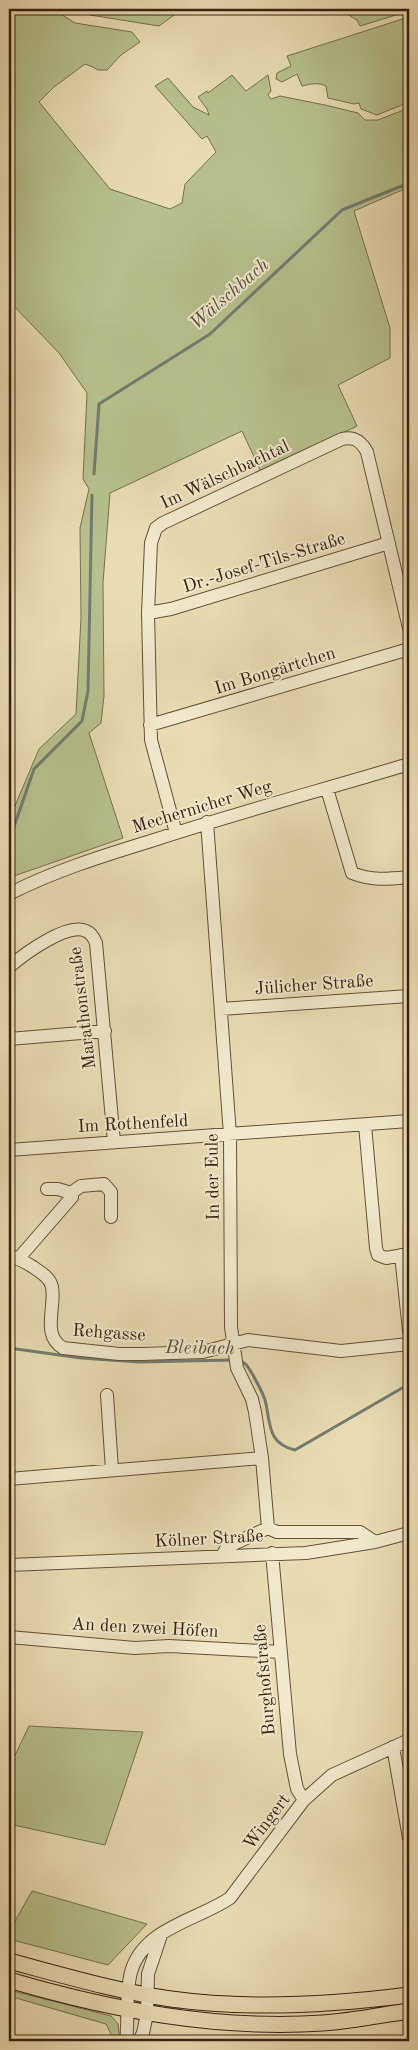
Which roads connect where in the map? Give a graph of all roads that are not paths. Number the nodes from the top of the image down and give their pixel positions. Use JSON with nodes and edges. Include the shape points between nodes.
{"nodes":[{"id":1,"x":389,"y":543,"type":"junction"},
{"id":2,"x":148,"y":613,"type":"junction"},
{"id":3,"x":409,"y":628,"type":"edge"},
{"id":4,"x":409,"y":648,"type":"edge"},
{"id":5,"x":150,"y":725,"type":"junction"},
{"id":6,"x":409,"y":764,"type":"edge"},
{"id":7,"x":328,"y":789,"type":"junction"},
{"id":8,"x":207,"y":822,"type":"junction"},
{"id":9,"x":176,"y":833,"type":"junction"},
{"id":10,"x":409,"y":877,"type":"edge"},
{"id":11,"x":9,"y":894,"type":"edge"},
{"id":12,"x":9,"y":967,"type":"edge"},
{"id":13,"x":409,"y":996,"type":"edge"},
{"id":14,"x":220,"y":1009,"type":"junction"},
{"id":15,"x":105,"y":1031,"type":"junction"},
{"id":16,"x":9,"y":1039,"type":"edge"},
{"id":17,"x":409,"y":1121,"type":"edge"},
{"id":18,"x":365,"y":1125,"type":"junction"},
{"id":19,"x":230,"y":1135,"type":"junction"},
{"id":20,"x":114,"y":1142,"type":"junction"},
{"id":21,"x":9,"y":1150,"type":"edge"},
{"id":22,"x":47,"y":1189,"type":"dead end"},
{"id":23,"x":72,"y":1193,"type":"junction"},
{"id":24,"x":111,"y":1217,"type":"dead end"},
{"id":25,"x":405,"y":1255,"type":"edge"},
{"id":26,"x":14,"y":1257,"type":"edge"},
{"id":27,"x":409,"y":1331,"type":"edge"},
{"id":28,"x":409,"y":1344,"type":"edge"},
{"id":29,"x":234,"y":1349,"type":"junction"},
{"id":30,"x":107,"y":1395,"type":"dead end"},
{"id":31,"x":262,"y":1458,"type":"junction"},
{"id":32,"x":112,"y":1470,"type":"junction"},
{"id":33,"x":9,"y":1479,"type":"edge"},
{"id":34,"x":268,"y":1528,"type":"junction"},
{"id":35,"x":409,"y":1533,"type":"edge"},
{"id":36,"x":375,"y":1542,"type":"junction"},
{"id":37,"x":272,"y":1553,"type":"junction"},
{"id":38,"x":222,"y":1556,"type":"junction"},
{"id":39,"x":9,"y":1565,"type":"edge"},
{"id":40,"x":9,"y":1637,"type":"edge"},
{"id":41,"x":280,"y":1652,"type":"junction"},
{"id":42,"x":409,"y":1740,"type":"edge"},
{"id":43,"x":393,"y":1747,"type":"junction"},
{"id":44,"x":304,"y":1800,"type":"junction"},
{"id":45,"x":409,"y":1838,"type":"edge"},
{"id":46,"x":161,"y":1935,"type":"junction"},
{"id":47,"x":9,"y":1961,"type":"edge"},
{"id":48,"x":9,"y":1980,"type":"edge"},
{"id":49,"x":128,"y":1990,"type":"junction"},
{"id":50,"x":148,"y":1994,"type":"junction"},
{"id":51,"x":409,"y":1996,"type":"edge"},
{"id":52,"x":127,"y":2010,"type":"junction"},
{"id":53,"x":409,"y":2011,"type":"edge"},
{"id":54,"x":147,"y":2014,"type":"junction"},
{"id":55,"x":126,"y":2041,"type":"edge"},
{"id":56,"x":139,"y":2041,"type":"edge"}],
"edges":[{"from":1,"to":2,"type":"street","name":"Dr.-Josef-Tils-Straße","via":[[171,609]]},
{"from":1,"to":2,"type":"street","name":"Im Wälschbachtal","via":[[367,452],[359,440],[342,438],[156,528],[151,543]]},
{"from":1,"to":3,"type":"street","name":"Im Wälschbachtal"},
{"from":2,"to":5,"type":"street","name":"Im Wälschbachtal"},
{"from":4,"to":5,"type":"street","name":"Im Bongärtchen"},
{"from":5,"to":9,"type":"street","name":"Im Wälschbachtal","via":[[153,755]]},
{"from":6,"to":7,"type":"street","name":"Mechernicher Weg"},
{"from":7,"to":8,"type":"street","name":"Mechernicher Weg"},
{"from":7,"to":10,"type":"street","via":[[352,873],[366,879]]},
{"from":8,"to":9,"type":"street","name":"Mechernicher Weg"},
{"from":8,"to":14,"type":"street","name":"In der Eule"},
{"from":9,"to":11,"type":"street","name":"Mechernicher Weg","via":[[85,862]]},
{"from":12,"to":15,"type":"street","name":"Marathonstraße","via":[[64,932],[85,930],[92,936],[98,950]]},
{"from":13,"to":14,"type":"street","name":"Jülicher Straße"},
{"from":14,"to":19,"type":"street","name":"In der Eule"},
{"from":15,"to":16,"type":"street"},
{"from":15,"to":20,"type":"street","name":"Marathonstraße"},
{"from":17,"to":18,"type":"street","name":"Im Rothenfeld"},
{"from":18,"to":19,"type":"street","name":"Im Rothenfeld"},
{"from":18,"to":25,"type":"street","via":[[378,1255],[386,1258]]},
{"from":19,"to":20,"type":"street","name":"Im Rothenfeld"},
{"from":19,"to":29,"type":"street","name":"In der Eule","via":[[231,1327]]},
{"from":20,"to":21,"type":"street","name":"Im Rothenfeld"},
{"from":22,"to":23,"type":"street"},
{"from":23,"to":24,"type":"street","via":[[81,1186],[104,1184],[111,1192]]},
{"from":23,"to":26,"type":"street","name":"Rehgasse","via":[[72,1197]]},
{"from":25,"to":27,"type":"street"},
{"from":26,"to":29,"type":"street","name":"Rehgasse","via":[[45,1275],[52,1285],[51,1335],[63,1348],[119,1354]]},
{"from":28,"to":29,"type":"street","name":"Rehgasse","via":[[342,1351],[248,1340]]},
{"from":29,"to":31,"type":"street","name":"In der Eule","via":[[238,1368],[252,1399]]},
{"from":30,"to":32,"type":"street"},
{"from":31,"to":32,"type":"street"},
{"from":31,"to":34,"type":"street","name":"In der Eule"},
{"from":32,"to":33,"type":"street"},
{"from":34,"to":36,"type":"street","via":[[277,1532],[360,1532]]},
{"from":34,"to":38,"type":"street","via":[[227,1547]]},
{"from":35,"to":36,"type":"street","name":"Kölner Straße"},
{"from":36,"to":37,"type":"street","name":"Kölner Straße","via":[[321,1552]]},
{"from":37,"to":38,"type":"street","name":"Kölner Straße"},
{"from":37,"to":41,"type":"street","name":"Burghofstraße"},
{"from":38,"to":39,"type":"street","name":"Kölner Straße"},
{"from":40,"to":41,"type":"street","name":"An den zwei Höfen","via":[[135,1648],[169,1646]]},
{"from":41,"to":44,"type":"street","name":"Burghofstraße","via":[[290,1754],[297,1789]]},
{"from":42,"to":43,"type":"street","name":"Wingert"},
{"from":43,"to":44,"type":"street","name":"Wingert","via":[[332,1775]]},
{"from":43,"to":45,"type":"street"},
{"from":44,"to":46,"type":"street","name":"Wingert","via":[[230,1898]]},
{"from":46,"to":49,"type":"street","name":"Wingert","via":[[149,1943],[133,1966]]},
{"from":46,"to":50,"type":"street","via":[[148,1974]]},
{"from":47,"to":49,"type":"main road"},
{"from":48,"to":52,"type":"main road"},
{"from":49,"to":50,"type":"main road"},
{"from":49,"to":52,"type":"street","name":"Wingert"},
{"from":50,"to":51,"type":"main road","via":[[241,2005],[320,2004]]},
{"from":50,"to":54,"type":"street"},
{"from":52,"to":54,"type":"main road"},
{"from":52,"to":55,"type":"street","name":"Wingert"},
{"from":53,"to":54,"type":"main road","via":[[323,2023],[240,2023]]},
{"from":54,"to":56,"type":"street"}]}
